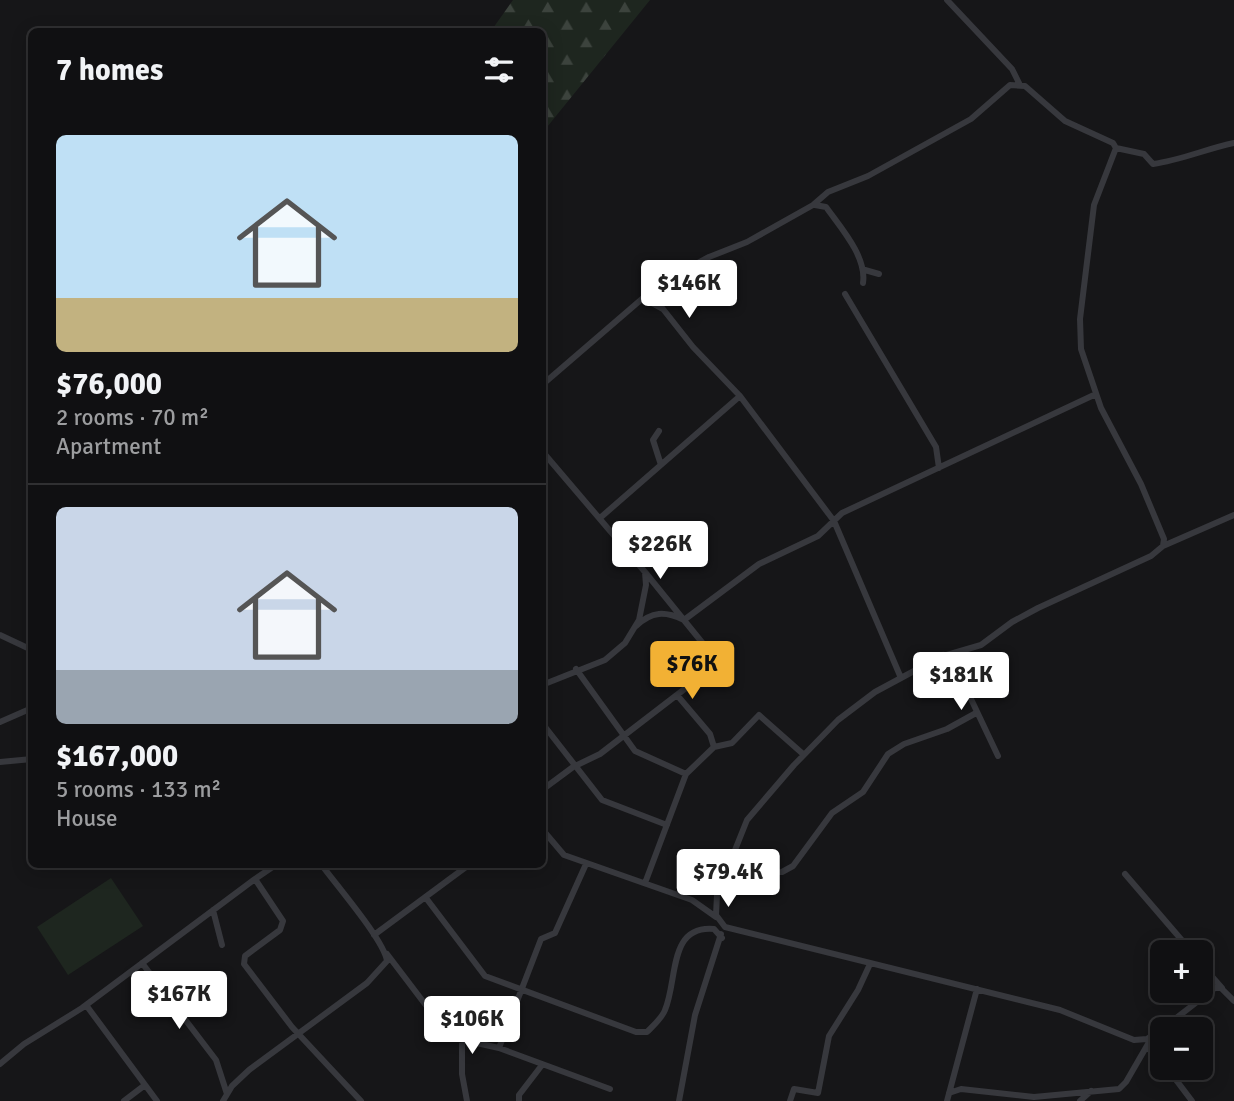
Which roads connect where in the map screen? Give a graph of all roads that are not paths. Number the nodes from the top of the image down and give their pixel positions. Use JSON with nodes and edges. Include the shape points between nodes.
{"nodes":[{"id":1,"x":947,"y":0,"type":"edge"},
{"id":2,"x":1020,"y":83,"type":"junction"},
{"id":3,"x":1234,"y":144,"type":"edge"},
{"id":4,"x":1115,"y":148,"type":"junction"},
{"id":5,"x":813,"y":205,"type":"junction"},
{"id":6,"x":865,"y":270,"type":"junction"},
{"id":7,"x":879,"y":274,"type":"dead end"},
{"id":8,"x":863,"y":283,"type":"dead end"},
{"id":9,"x":845,"y":294,"type":"dead end"},
{"id":10,"x":643,"y":298,"type":"junction"},
{"id":11,"x":546,"y":382,"type":"edge"},
{"id":12,"x":1096,"y":394,"type":"junction"},
{"id":13,"x":740,"y":396,"type":"junction"},
{"id":14,"x":659,"y":431,"type":"dead end"},
{"id":15,"x":546,"y":456,"type":"edge"},
{"id":16,"x":662,"y":463,"type":"junction"},
{"id":17,"x":939,"y":468,"type":"junction"},
{"id":18,"x":1234,"y":515,"type":"edge"},
{"id":19,"x":600,"y":518,"type":"junction"},
{"id":20,"x":834,"y":521,"type":"junction"},
{"id":21,"x":1163,"y":546,"type":"junction"},
{"id":22,"x":645,"y":572,"type":"junction"},
{"id":23,"x":684,"y":620,"type":"junction"},
{"id":24,"x":636,"y":626,"type":"junction"},
{"id":25,"x":0,"y":635,"type":"edge"},
{"id":26,"x":28,"y":648,"type":"edge"},
{"id":27,"x":943,"y":656,"type":"junction"},
{"id":28,"x":576,"y":669,"type":"junction"},
{"id":29,"x":901,"y":678,"type":"junction"},
{"id":30,"x":546,"y":683,"type":"edge"},
{"id":31,"x":677,"y":695,"type":"junction"},
{"id":32,"x":28,"y":710,"type":"edge"},
{"id":33,"x":976,"y":713,"type":"junction"},
{"id":34,"x":0,"y":722,"type":"edge"},
{"id":35,"x":546,"y":729,"type":"edge"},
{"id":36,"x":623,"y":737,"type":"junction"},
{"id":37,"x":714,"y":747,"type":"junction"},
{"id":38,"x":803,"y":754,"type":"junction"},
{"id":39,"x":998,"y":755,"type":"dead end"},
{"id":40,"x":28,"y":759,"type":"edge"},
{"id":41,"x":0,"y":762,"type":"edge"},
{"id":42,"x":573,"y":766,"type":"junction"},
{"id":43,"x":686,"y":774,"type":"junction"},
{"id":44,"x":546,"y":787,"type":"edge"},
{"id":45,"x":667,"y":825,"type":"junction"},
{"id":46,"x":546,"y":834,"type":"edge"},
{"id":47,"x":586,"y":864,"type":"junction"},
{"id":48,"x":271,"y":868,"type":"edge"},
{"id":49,"x":324,"y":868,"type":"edge"},
{"id":50,"x":465,"y":868,"type":"edge"},
{"id":51,"x":726,"y":873,"type":"junction"},
{"id":52,"x":1125,"y":874,"type":"dead end"},
{"id":53,"x":256,"y":879,"type":"junction"},
{"id":54,"x":645,"y":883,"type":"junction"},
{"id":55,"x":426,"y":898,"type":"junction"},
{"id":56,"x":213,"y":910,"type":"junction"},
{"id":57,"x":716,"y":915,"type":"junction"},
{"id":58,"x":374,"y":935,"type":"junction"},
{"id":59,"x":722,"y":938,"type":"junction"},
{"id":60,"x":1182,"y":940,"type":"edge"},
{"id":61,"x":222,"y":946,"type":"dead end"},
{"id":62,"x":386,"y":952,"type":"junction"},
{"id":63,"x":142,"y":963,"type":"junction"},
{"id":64,"x":870,"y":964,"type":"junction"},
{"id":65,"x":1213,"y":978,"type":"edge"},
{"id":66,"x":521,"y":988,"type":"junction"},
{"id":67,"x":977,"y":989,"type":"junction"},
{"id":68,"x":1231,"y":998,"type":"edge"},
{"id":69,"x":86,"y":1005,"type":"junction"},
{"id":70,"x":1177,"y":1017,"type":"edge"},
{"id":71,"x":297,"y":1032,"type":"junction"},
{"id":72,"x":1150,"y":1038,"type":"edge"},
{"id":73,"x":462,"y":1040,"type":"junction"},
{"id":74,"x":1141,"y":1040,"type":"junction"},
{"id":75,"x":1150,"y":1041,"type":"edge"},
{"id":76,"x":499,"y":1048,"type":"junction"},
{"id":77,"x":1147,"y":1048,"type":"junction"},
{"id":78,"x":1150,"y":1051,"type":"edge"},
{"id":79,"x":0,"y":1064,"type":"edge"},
{"id":80,"x":542,"y":1065,"type":"junction"},
{"id":81,"x":1176,"y":1080,"type":"edge"},
{"id":82,"x":145,"y":1085,"type":"junction"},
{"id":83,"x":610,"y":1089,"type":"dead end"},
{"id":84,"x":1091,"y":1090,"type":"junction"},
{"id":85,"x":948,"y":1097,"type":"edge"},
{"id":86,"x":225,"y":1098,"type":"edge"},
{"id":87,"x":124,"y":1101,"type":"edge"},
{"id":88,"x":157,"y":1101,"type":"edge"},
{"id":89,"x":361,"y":1101,"type":"edge"},
{"id":90,"x":467,"y":1101,"type":"edge"},
{"id":91,"x":519,"y":1101,"type":"edge"},
{"id":92,"x":679,"y":1101,"type":"edge"},
{"id":93,"x":790,"y":1101,"type":"edge"},
{"id":94,"x":1080,"y":1101,"type":"edge"},
{"id":95,"x":1192,"y":1101,"type":"edge"}],
"edges":[{"from":1,"to":2,"type":"street"},
{"from":2,"to":4,"type":"street","via":[[1065,121],[1105,138]]},
{"from":2,"to":5,"type":"street","via":[[1010,85],[971,119],[868,176],[828,192]]},
{"from":3,"to":4,"type":"street","via":[[1153,164],[1144,154]]},
{"from":4,"to":12,"type":"street","via":[[1094,205],[1080,319],[1081,349]]},
{"from":5,"to":6,"type":"street","via":[[826,208]]},
{"from":5,"to":10,"type":"street","via":[[747,242],[698,262]]},
{"from":6,"to":7,"type":"street"},
{"from":6,"to":8,"type":"street"},
{"from":9,"to":17,"type":"street","via":[[936,447]]},
{"from":10,"to":11,"type":"street"},
{"from":10,"to":13,"type":"street","via":[[663,309]]},
{"from":12,"to":17,"type":"street"},
{"from":12,"to":21,"type":"street","via":[[1150,505]]},
{"from":13,"to":16,"type":"street"},
{"from":13,"to":20,"type":"street"},
{"from":14,"to":16,"type":"street","via":[[653,440]]},
{"from":15,"to":19,"type":"street"},
{"from":16,"to":19,"type":"street"},
{"from":17,"to":20,"type":"street","via":[[842,513]]},
{"from":18,"to":21,"type":"street"},
{"from":19,"to":22,"type":"street"},
{"from":20,"to":23,"type":"street","via":[[818,536],[759,564]]},
{"from":20,"to":29,"type":"street"},
{"from":21,"to":27,"type":"street","via":[[1151,556],[1012,622],[981,645]]},
{"from":22,"to":23,"type":"street"},
{"from":22,"to":24,"type":"street"},
{"from":23,"to":24,"type":"street","via":[[662,612]]},
{"from":23,"to":31,"type":"street","via":[[709,651],[711,666]]},
{"from":24,"to":28,"type":"street","via":[[616,653]]},
{"from":25,"to":26,"type":"street"},
{"from":27,"to":29,"type":"street"},
{"from":27,"to":33,"type":"street","via":[[962,680]]},
{"from":28,"to":30,"type":"street"},
{"from":28,"to":36,"type":"street"},
{"from":29,"to":38,"type":"street","via":[[838,720]]},
{"from":31,"to":36,"type":"street"},
{"from":31,"to":37,"type":"street","via":[[710,734]]},
{"from":32,"to":34,"type":"street"},
{"from":33,"to":39,"type":"street"},
{"from":33,"to":51,"type":"street","via":[[888,754],[863,792],[832,813],[793,866],[782,872]]},
{"from":35,"to":42,"type":"street"},
{"from":36,"to":42,"type":"street"},
{"from":36,"to":43,"type":"street","via":[[635,751]]},
{"from":37,"to":38,"type":"street","via":[[732,743],[759,715]]},
{"from":37,"to":43,"type":"street"},
{"from":38,"to":51,"type":"street","via":[[750,815]]},
{"from":40,"to":41,"type":"street"},
{"from":42,"to":44,"type":"street"},
{"from":42,"to":45,"type":"street","via":[[602,800]]},
{"from":43,"to":45,"type":"street"},
{"from":45,"to":54,"type":"street"},
{"from":46,"to":47,"type":"street","via":[[564,855]]},
{"from":47,"to":54,"type":"street"},
{"from":47,"to":66,"type":"street","via":[[555,933],[541,940]]},
{"from":48,"to":53,"type":"street"},
{"from":49,"to":58,"type":"street"},
{"from":50,"to":55,"type":"street"},
{"from":51,"to":57,"type":"street"},
{"from":52,"to":60,"type":"street"},
{"from":53,"to":56,"type":"street"},
{"from":53,"to":71,"type":"street","via":[[283,921],[280,930],[245,956],[244,964]]},
{"from":54,"to":57,"type":"street","via":[[692,900]]},
{"from":55,"to":58,"type":"street"},
{"from":55,"to":66,"type":"street","via":[[485,976]]},
{"from":56,"to":61,"type":"street"},
{"from":56,"to":63,"type":"street"},
{"from":57,"to":59,"type":"street"},
{"from":57,"to":64,"type":"street","via":[[725,927]]},
{"from":58,"to":62,"type":"street"},
{"from":59,"to":66,"type":"street","via":[[714,929],[704,928],[694,929],[684,938],[666,1010],[648,1031],[636,1032]]},
{"from":59,"to":92,"type":"street","via":[[695,1016]]},
{"from":62,"to":71,"type":"street","via":[[382,970]]},
{"from":62,"to":73,"type":"street","via":[[450,1037]]},
{"from":63,"to":69,"type":"street"},
{"from":63,"to":86,"type":"street","via":[[216,1060]]},
{"from":64,"to":67,"type":"street"},
{"from":64,"to":93,"type":"street","via":[[829,1036],[818,1093],[794,1089]]},
{"from":65,"to":68,"type":"street"},
{"from":66,"to":76,"type":"street"},
{"from":67,"to":74,"type":"street","via":[[1060,1010]]},
{"from":67,"to":85,"type":"street"},
{"from":68,"to":70,"type":"street","via":[[1221,988],[1210,991]]},
{"from":69,"to":79,"type":"street"},
{"from":69,"to":82,"type":"street"},
{"from":71,"to":86,"type":"street","via":[[238,1080]]},
{"from":71,"to":89,"type":"street"},
{"from":72,"to":74,"type":"street"},
{"from":73,"to":76,"type":"street"},
{"from":73,"to":90,"type":"street"},
{"from":74,"to":77,"type":"street"},
{"from":75,"to":77,"type":"street"},
{"from":76,"to":80,"type":"street"},
{"from":77,"to":78,"type":"street"},
{"from":77,"to":84,"type":"street","via":[[1119,1089]]},
{"from":80,"to":83,"type":"street"},
{"from":80,"to":91,"type":"street"},
{"from":81,"to":95,"type":"street"},
{"from":82,"to":87,"type":"street"},
{"from":82,"to":88,"type":"street"},
{"from":84,"to":85,"type":"street","via":[[1034,1097],[961,1089]]},
{"from":84,"to":94,"type":"street"}]}
